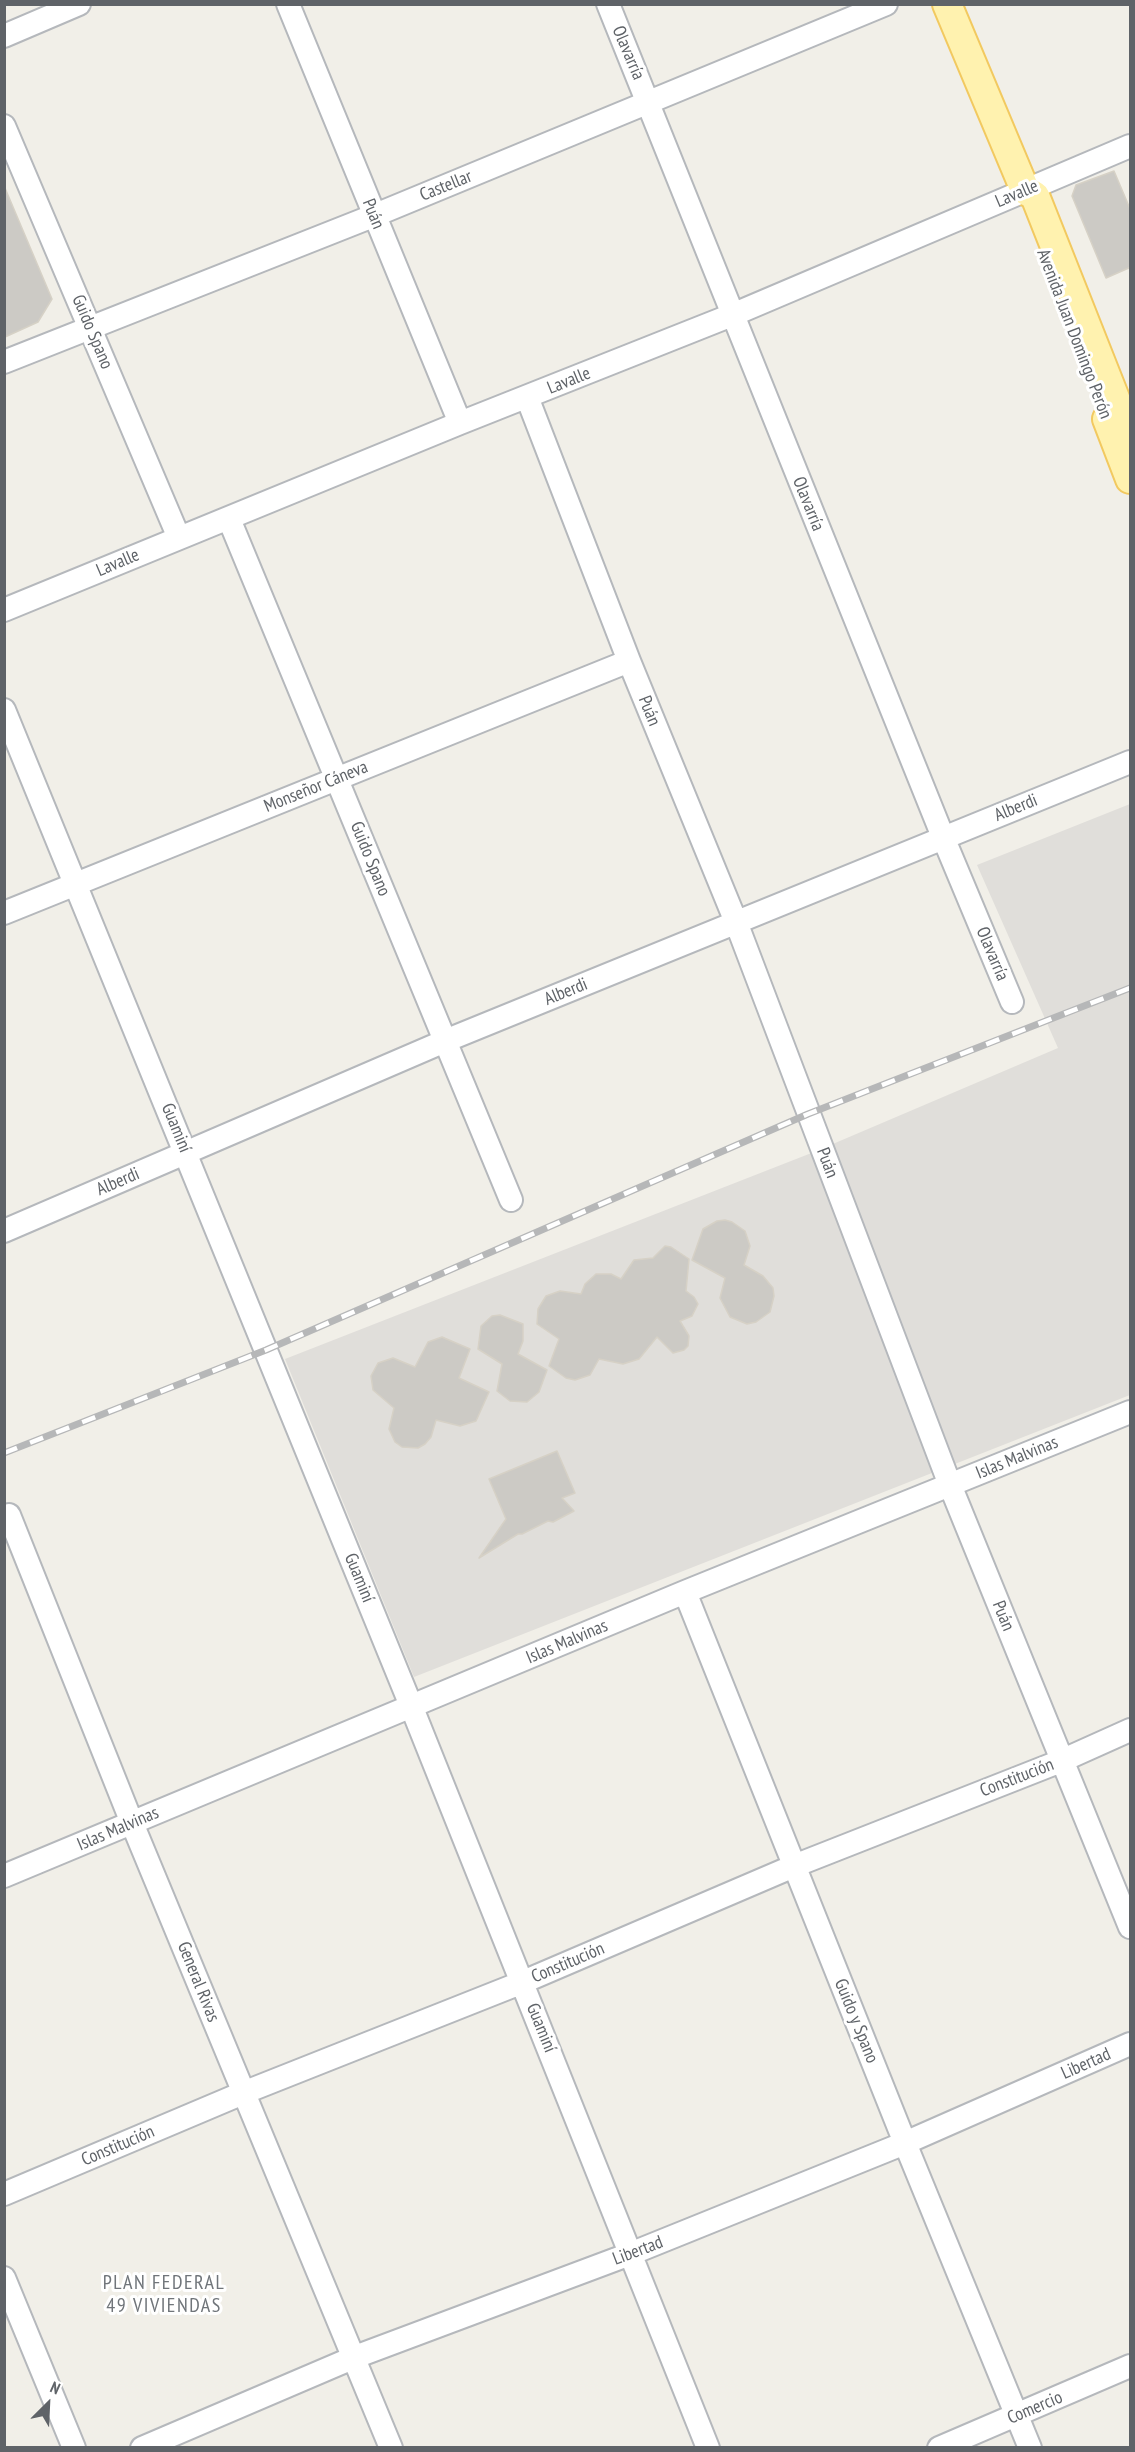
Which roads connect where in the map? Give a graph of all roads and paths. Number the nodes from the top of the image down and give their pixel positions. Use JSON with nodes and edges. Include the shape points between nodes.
{"nodes":[{"id":1,"x":80,"y":4,"type":"edge"},
{"id":2,"x":288,"y":4,"type":"edge"},
{"id":3,"x":608,"y":4,"type":"edge"},
{"id":4,"x":885,"y":4,"type":"edge"},
{"id":5,"x":947,"y":4,"type":"edge"},
{"id":6,"x":4,"y":36,"type":"edge"},
{"id":7,"x":649,"y":102,"type":"junction"},
{"id":8,"x":4,"y":126,"type":"edge"},
{"id":9,"x":1131,"y":146,"type":"edge"},
{"id":10,"x":1025,"y":190,"type":"junction"},
{"id":11,"x":373,"y":216,"type":"junction"},
{"id":12,"x":732,"y":315,"type":"junction"},
{"id":13,"x":90,"y":327,"type":"junction"},
{"id":14,"x":4,"y":362,"type":"edge"},
{"id":15,"x":527,"y":397,"type":"junction"},
{"id":16,"x":460,"y":423,"type":"junction"},
{"id":17,"x":1131,"y":436,"type":"edge"},
{"id":18,"x":1131,"y":479,"type":"edge"},
{"id":19,"x":229,"y":519,"type":"junction"},
{"id":20,"x":179,"y":538,"type":"junction"},
{"id":21,"x":4,"y":610,"type":"edge"},
{"id":22,"x":628,"y":661,"type":"junction"},
{"id":23,"x":4,"y":710,"type":"edge"},
{"id":24,"x":1131,"y":762,"type":"edge"},
{"id":25,"x":337,"y":778,"type":"junction"},
{"id":26,"x":943,"y":837,"type":"junction"},
{"id":27,"x":75,"y":884,"type":"junction"},
{"id":28,"x":4,"y":913,"type":"edge"},
{"id":29,"x":736,"y":922,"type":"junction"},
{"id":30,"x":1012,"y":1002,"type":"dead end"},
{"id":31,"x":445,"y":1041,"type":"junction"},
{"id":32,"x":186,"y":1153,"type":"junction"},
{"id":33,"x":511,"y":1200,"type":"dead end"},
{"id":34,"x":4,"y":1231,"type":"edge"},
{"id":35,"x":1131,"y":1412,"type":"edge"},
{"id":36,"x":951,"y":1485,"type":"junction"},
{"id":37,"x":9,"y":1515,"type":"dead end"},
{"id":38,"x":685,"y":1592,"type":"junction"},
{"id":39,"x":412,"y":1708,"type":"junction"},
{"id":40,"x":1131,"y":1730,"type":"edge"},
{"id":41,"x":1061,"y":1761,"type":"junction"},
{"id":42,"x":132,"y":1823,"type":"junction"},
{"id":43,"x":794,"y":1866,"type":"junction"},
{"id":44,"x":4,"y":1876,"type":"edge"},
{"id":45,"x":1131,"y":1927,"type":"edge"},
{"id":46,"x":523,"y":1982,"type":"junction"},
{"id":47,"x":1131,"y":2044,"type":"edge"},
{"id":48,"x":243,"y":2093,"type":"junction"},
{"id":49,"x":905,"y":2143,"type":"junction"},
{"id":50,"x":4,"y":2194,"type":"edge"},
{"id":51,"x":630,"y":2254,"type":"junction"},
{"id":52,"x":4,"y":2278,"type":"edge"},
{"id":53,"x":355,"y":2357,"type":"junction"},
{"id":54,"x":1131,"y":2366,"type":"edge"},
{"id":55,"x":1017,"y":2416,"type":"junction"},
{"id":56,"x":74,"y":2448,"type":"edge"},
{"id":57,"x":142,"y":2448,"type":"edge"},
{"id":58,"x":391,"y":2448,"type":"edge"},
{"id":59,"x":708,"y":2448,"type":"edge"},
{"id":60,"x":939,"y":2448,"type":"edge"},
{"id":61,"x":1030,"y":2448,"type":"edge"}],
"edges":[{"from":1,"to":6,"type":"street"},
{"from":2,"to":11,"type":"street","name":"Puán"},
{"from":3,"to":7,"type":"street","name":"Olavarría"},
{"from":4,"to":7,"type":"street","name":"Castellar"},
{"from":5,"to":10,"type":"main road","name":"Avenida Juan Domingo Perón"},
{"from":7,"to":11,"type":"street","name":"Castellar"},
{"from":7,"to":12,"type":"street","name":"Olavarría"},
{"from":8,"to":13,"type":"street","name":"Guido Spano"},
{"from":9,"to":10,"type":"street","name":"Lavalle"},
{"from":10,"to":12,"type":"street","name":"Lavalle"},
{"from":10,"to":17,"type":"main road","name":"Avenida Juan Domingo Perón","via":[[1035,196]]},
{"from":10,"to":18,"type":"main road","name":"Avenida Juan Domingo Perón","via":[[1022,202]]},
{"from":11,"to":13,"type":"street","name":"Castellar"},
{"from":11,"to":16,"type":"street","name":"Puán"},
{"from":12,"to":15,"type":"street","name":"Lavalle"},
{"from":12,"to":26,"type":"street","name":"Olavarría"},
{"from":13,"to":14,"type":"street","name":"Castellar"},
{"from":13,"to":20,"type":"street","name":"Guido Spano"},
{"from":15,"to":16,"type":"street","name":"Lavalle"},
{"from":15,"to":22,"type":"street","name":"Puán"},
{"from":16,"to":19,"type":"street","name":"Lavalle"},
{"from":19,"to":20,"type":"street","name":"Lavalle"},
{"from":19,"to":25,"type":"street","name":"Guido Spano"},
{"from":20,"to":21,"type":"street","name":"Lavalle"},
{"from":22,"to":25,"type":"street","name":"Monseñor Cáneva"},
{"from":22,"to":29,"type":"street","name":"Puán"},
{"from":23,"to":27,"type":"street","name":"Guaminí"},
{"from":24,"to":26,"type":"street","name":"Alberdi"},
{"from":25,"to":27,"type":"street","name":"Monseñor Cáneva"},
{"from":25,"to":31,"type":"street","name":"Guido Spano"},
{"from":26,"to":29,"type":"street","name":"Alberdi"},
{"from":26,"to":30,"type":"street","name":"Olavarría"},
{"from":27,"to":28,"type":"street","name":"Monseñor Cáneva"},
{"from":27,"to":32,"type":"street","name":"Guaminí"},
{"from":29,"to":31,"type":"street","name":"Alberdi"},
{"from":29,"to":36,"type":"street","name":"Puán"},
{"from":31,"to":32,"type":"street","name":"Alberdi"},
{"from":31,"to":33,"type":"street","name":"Guido Spano"},
{"from":32,"to":34,"type":"street","name":"Alberdi"},
{"from":32,"to":39,"type":"street","name":"Guaminí"},
{"from":35,"to":36,"type":"street","name":"Islas Malvinas"},
{"from":36,"to":38,"type":"street","name":"Islas Malvinas"},
{"from":36,"to":41,"type":"street","name":"Puán"},
{"from":37,"to":42,"type":"street","name":"General Rivas"},
{"from":38,"to":39,"type":"street","name":"Islas Malvinas"},
{"from":38,"to":43,"type":"street","name":"Guido y Spano"},
{"from":39,"to":42,"type":"street","name":"Islas Malvinas"},
{"from":39,"to":46,"type":"street","name":"Guaminí"},
{"from":40,"to":41,"type":"street","name":"Constitución"},
{"from":41,"to":43,"type":"street","name":"Constitución"},
{"from":41,"to":45,"type":"street","name":"Puán"},
{"from":42,"to":44,"type":"street","name":"Islas Malvinas"},
{"from":42,"to":48,"type":"street","name":"General Rivas"},
{"from":43,"to":46,"type":"street","name":"Constitución"},
{"from":43,"to":49,"type":"street","name":"Guido y Spano"},
{"from":46,"to":48,"type":"street","name":"Constitución"},
{"from":46,"to":51,"type":"street","name":"Guaminí"},
{"from":47,"to":49,"type":"street","name":"Libertad"},
{"from":48,"to":50,"type":"street","name":"Constitución"},
{"from":48,"to":53,"type":"street","name":"General Rivas"},
{"from":49,"to":51,"type":"street","name":"Libertad"},
{"from":49,"to":55,"type":"street","name":"Guido y Spano"},
{"from":51,"to":53,"type":"street","name":"Libertad"},
{"from":51,"to":59,"type":"street","name":"Guaminí"},
{"from":52,"to":56,"type":"street"},
{"from":53,"to":57,"type":"street","name":"Libertad"},
{"from":53,"to":58,"type":"street","name":"General Rivas"},
{"from":54,"to":55,"type":"street","name":"Comercio"},
{"from":55,"to":60,"type":"street","name":"Comercio"},
{"from":55,"to":61,"type":"street","name":"Guido y Spano"}]}
